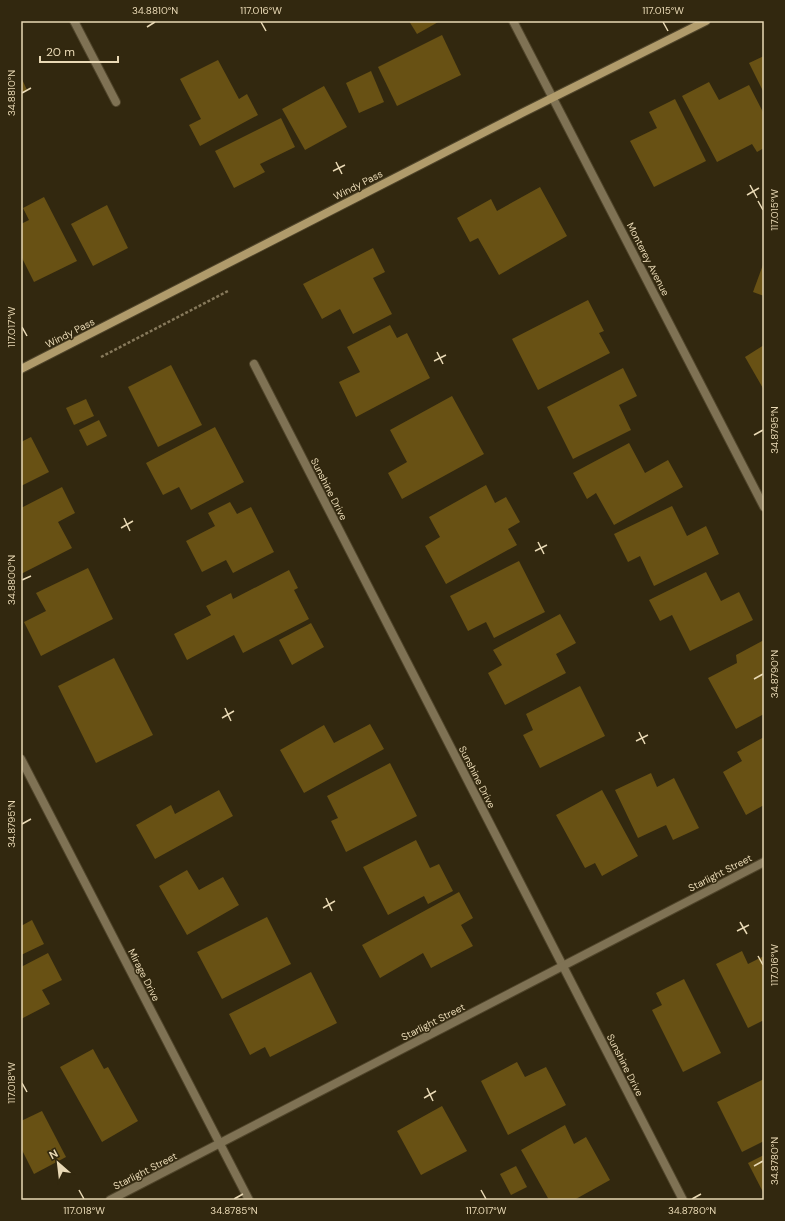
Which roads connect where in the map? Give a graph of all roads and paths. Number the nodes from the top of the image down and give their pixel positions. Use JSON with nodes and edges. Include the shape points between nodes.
{"nodes":[{"id":1,"x":74,"y":21,"type":"edge"},
{"id":2,"x":513,"y":21,"type":"edge"},
{"id":3,"x":706,"y":21,"type":"edge"},
{"id":4,"x":553,"y":98,"type":"junction"},
{"id":5,"x":116,"y":102,"type":"dead end"},
{"id":6,"x":228,"y":291,"type":"dead end"},
{"id":7,"x":102,"y":357,"type":"dead end"},
{"id":8,"x":254,"y":364,"type":"dead end"},
{"id":9,"x":21,"y":370,"type":"edge"},
{"id":10,"x":764,"y":506,"type":"edge"},
{"id":11,"x":21,"y":759,"type":"edge"},
{"id":12,"x":764,"y":862,"type":"edge"},
{"id":13,"x":563,"y":966,"type":"junction"},
{"id":14,"x":220,"y":1144,"type":"junction"},
{"id":15,"x":110,"y":1200,"type":"edge"},
{"id":16,"x":249,"y":1200,"type":"edge"},
{"id":17,"x":683,"y":1200,"type":"edge"}],
"edges":[{"from":1,"to":5,"type":"street"},
{"from":2,"to":4,"type":"street","name":"Monterey Avenue"},
{"from":3,"to":4,"type":"street","name":"Windy Pass"},
{"from":4,"to":9,"type":"street","name":"Windy Pass"},
{"from":4,"to":10,"type":"street","name":"Monterey Avenue"},
{"from":6,"to":7,"type":"path"},
{"from":8,"to":13,"type":"street","name":"Sunshine Drive"},
{"from":11,"to":14,"type":"street","name":"Mirage Drive"},
{"from":12,"to":13,"type":"street","name":"Starlight Street"},
{"from":13,"to":14,"type":"street","name":"Starlight Street"},
{"from":13,"to":17,"type":"street","name":"Sunshine Drive"},
{"from":14,"to":15,"type":"street","name":"Starlight Street"},
{"from":14,"to":16,"type":"street","name":"Mirage Drive"}]}
